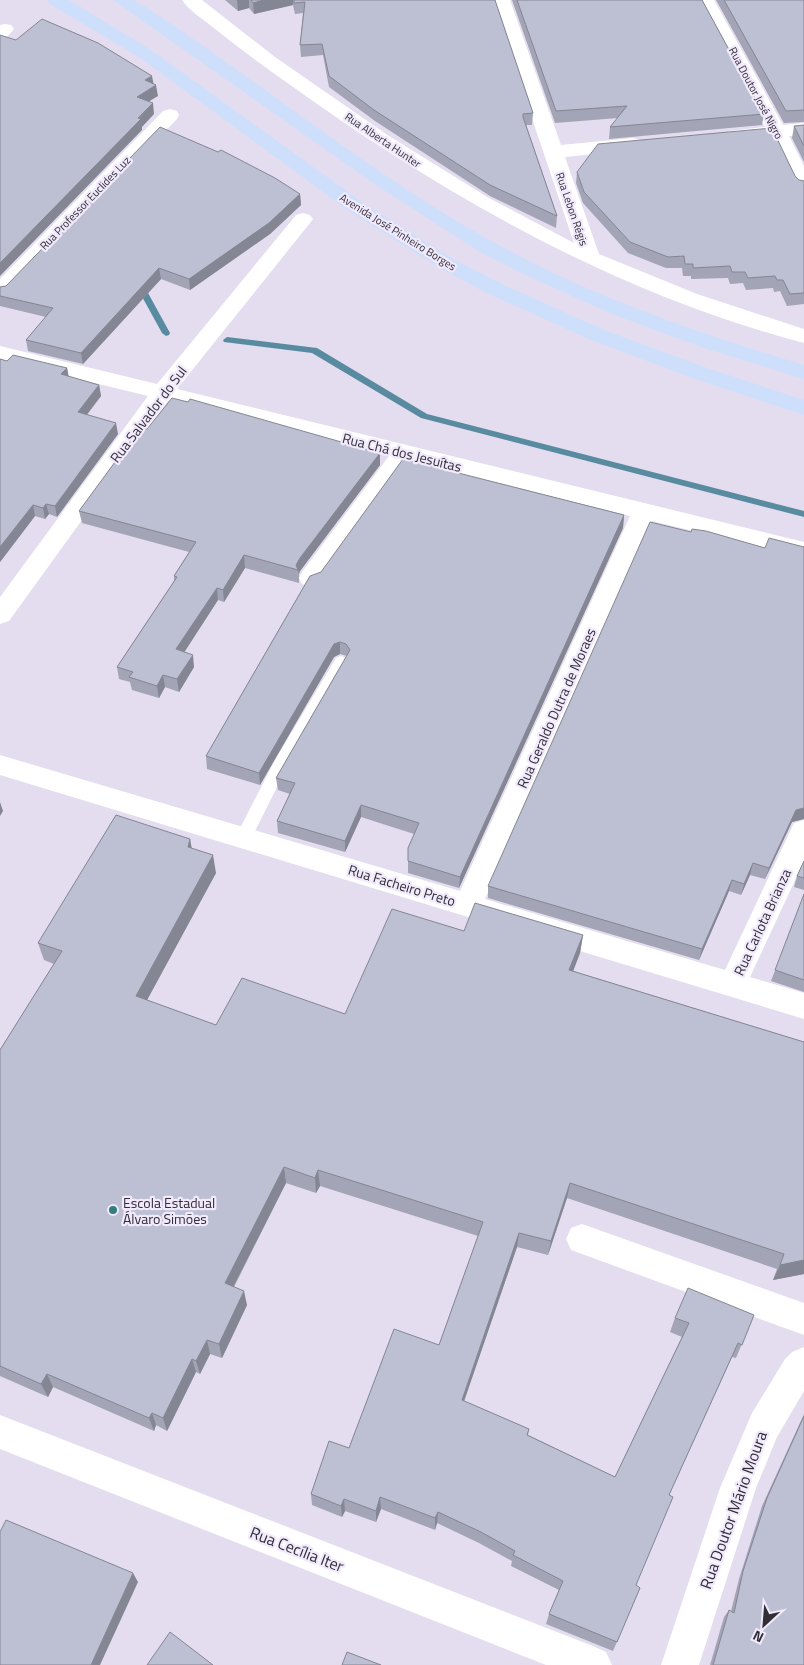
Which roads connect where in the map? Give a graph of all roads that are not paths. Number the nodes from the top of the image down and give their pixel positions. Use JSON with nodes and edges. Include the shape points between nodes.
{"nodes":[{"id":1,"x":56,"y":0,"type":"edge"},
{"id":2,"x":122,"y":0,"type":"edge"},
{"id":3,"x":191,"y":0,"type":"edge"},
{"id":4,"x":501,"y":0,"type":"edge"},
{"id":5,"x":705,"y":0,"type":"edge"},
{"id":6,"x":170,"y":115,"type":"dead end"},
{"id":7,"x":804,"y":129,"type":"edge"},
{"id":8,"x":777,"y":131,"type":"junction"},
{"id":9,"x":719,"y":137,"type":"edge"},
{"id":10,"x":650,"y":143,"type":"edge"},
{"id":11,"x":553,"y":152,"type":"junction"},
{"id":12,"x":804,"y":186,"type":"edge"},
{"id":13,"x":303,"y":218,"type":"dead end"},
{"id":14,"x":590,"y":258,"type":"junction"},
{"id":15,"x":0,"y":291,"type":"edge"},
{"id":16,"x":804,"y":336,"type":"edge"},
{"id":17,"x":0,"y":353,"type":"edge"},
{"id":18,"x":804,"y":372,"type":"edge"},
{"id":19,"x":162,"y":393,"type":"junction"},
{"id":20,"x":804,"y":408,"type":"edge"},
{"id":21,"x":404,"y":452,"type":"junction"},
{"id":22,"x":644,"y":511,"type":"junction"},
{"id":23,"x":804,"y":550,"type":"edge"},
{"id":24,"x":311,"y":578,"type":"edge"},
{"id":25,"x":0,"y":615,"type":"edge"},
{"id":26,"x":341,"y":662,"type":"edge"},
{"id":27,"x":0,"y":764,"type":"edge"},
{"id":28,"x":804,"y":832,"type":"edge"},
{"id":29,"x":243,"y":838,"type":"junction"},
{"id":30,"x":468,"y":905,"type":"junction"},
{"id":31,"x":732,"y":985,"type":"junction"},
{"id":32,"x":804,"y":1006,"type":"edge"},
{"id":33,"x":582,"y":1239,"type":"dead end"},
{"id":34,"x":804,"y":1319,"type":"edge"},
{"id":35,"x":804,"y":1364,"type":"edge"},
{"id":36,"x":0,"y":1432,"type":"edge"},
{"id":37,"x":593,"y":1665,"type":"edge"},
{"id":38,"x":680,"y":1665,"type":"edge"}],
"edges":[{"from":1,"to":20,"type":"main road","name":"Avenida José Pinheiro Borges","via":[[138,49],[301,170],[454,268],[580,329]]},
{"from":2,"to":18,"type":"main road","via":[[365,169],[446,223],[500,254],[568,287],[671,329]]},
{"from":3,"to":14,"type":"street","name":"Rua Alberta Hunter","via":[[296,81],[453,187]]},
{"from":4,"to":11,"type":"street","name":"Rua Lebon Régis"},
{"from":5,"to":8,"type":"street","name":"Rua Doutor José Nigro"},
{"from":6,"to":15,"type":"street","name":"Rua Professor Euclides Luz"},
{"from":7,"to":8,"type":"street"},
{"from":8,"to":9,"type":"street"},
{"from":8,"to":12,"type":"street","name":"Rua Doutor José Nigro"},
{"from":10,"to":11,"type":"street"},
{"from":11,"to":14,"type":"street","name":"Rua Lebon Régis"},
{"from":13,"to":19,"type":"street","name":"Rua Salvador do Sul"},
{"from":14,"to":16,"type":"street","name":"Rua Lebon Régis","via":[[709,306]]},
{"from":17,"to":19,"type":"street","name":"Rua Chá dos Jesuítas"},
{"from":19,"to":21,"type":"street","name":"Rua Chá dos Jesuítas"},
{"from":19,"to":25,"type":"street","name":"Rua Salvador do Sul"},
{"from":21,"to":22,"type":"street","name":"Rua Chá dos Jesuítas"},
{"from":21,"to":24,"type":"street"},
{"from":22,"to":23,"type":"street","name":"Rua Chá dos Jesuítas"},
{"from":22,"to":30,"type":"street","name":"Rua Geraldo Dutra de Moraes"},
{"from":26,"to":29,"type":"lane","via":[[281,764]]},
{"from":27,"to":29,"type":"street","name":"Rua Facheiro Preto"},
{"from":28,"to":31,"type":"street","name":"Rua Carlota Brianza"},
{"from":29,"to":30,"type":"street","name":"Rua Facheiro Preto"},
{"from":30,"to":31,"type":"street","name":"Rua Facheiro Preto"},
{"from":31,"to":32,"type":"street","name":"Rua Facheiro Preto"},
{"from":33,"to":34,"type":"street"},
{"from":35,"to":38,"type":"street","name":"Rua Doutor Mário Moura","via":[[796,1371],[756,1443]]},
{"from":36,"to":37,"type":"street","name":"Rua Cecília Iter"}]}
